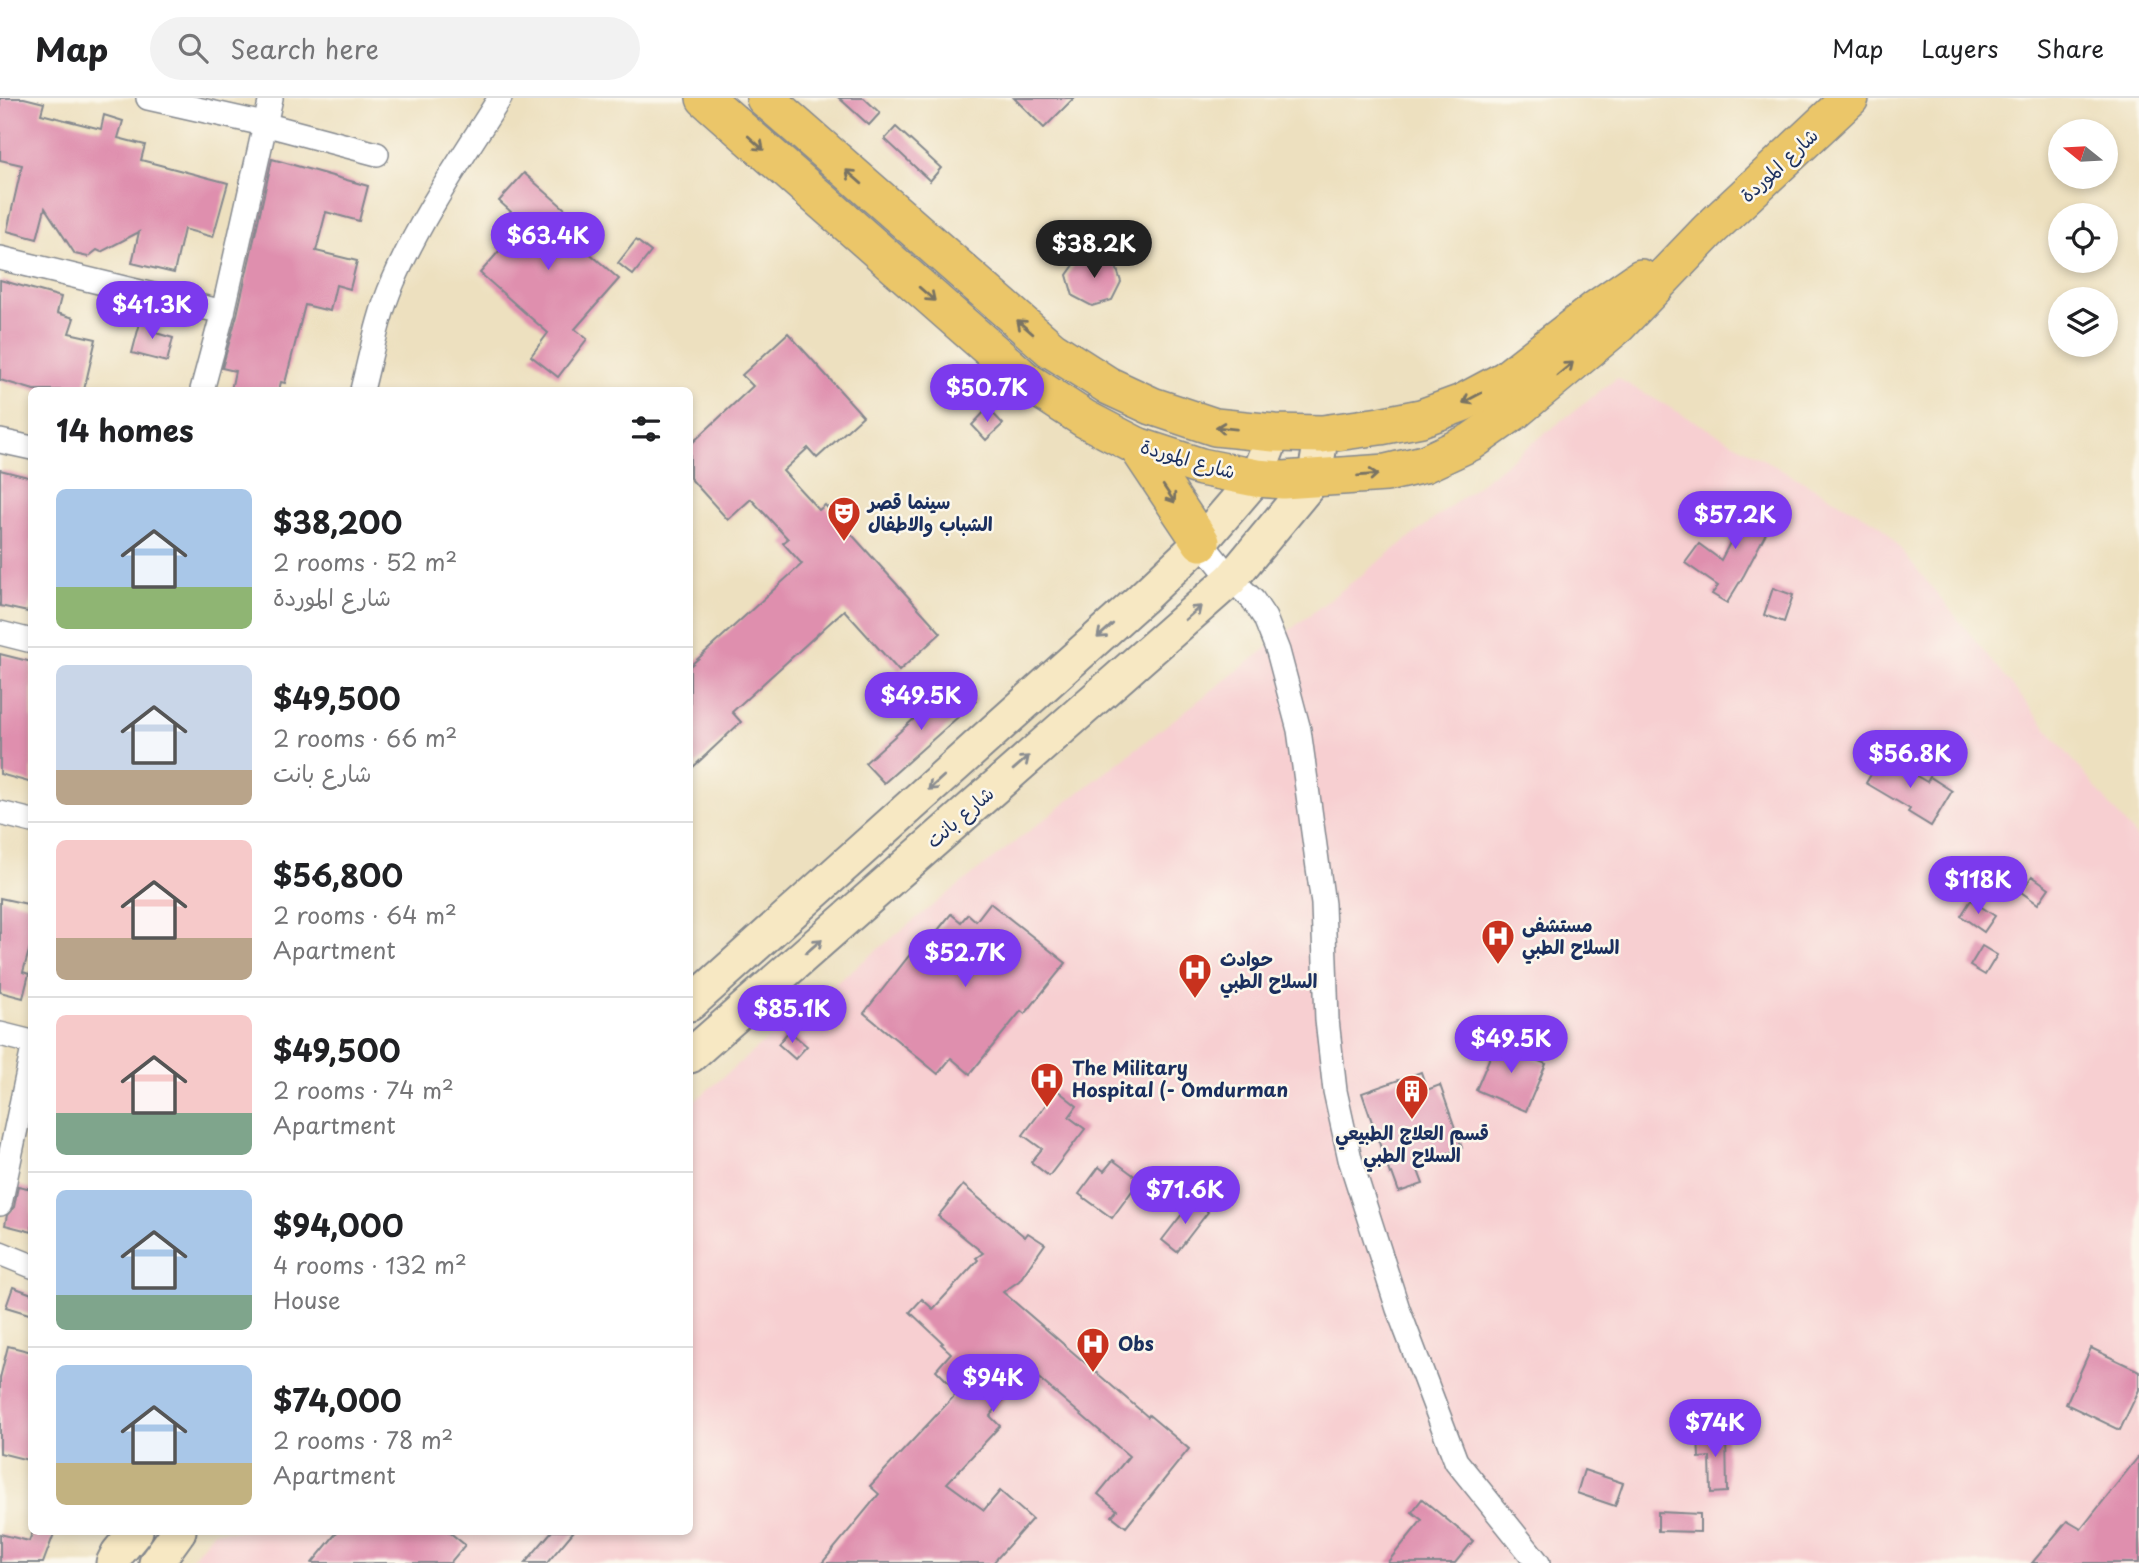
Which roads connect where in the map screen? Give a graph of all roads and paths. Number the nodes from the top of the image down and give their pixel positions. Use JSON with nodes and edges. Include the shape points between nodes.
{"nodes":[{"id":1,"x":148,"y":98,"type":"edge"},
{"id":2,"x":271,"y":98,"type":"edge"},
{"id":3,"x":500,"y":98,"type":"edge"},
{"id":4,"x":705,"y":98,"type":"edge"},
{"id":5,"x":765,"y":98,"type":"edge"},
{"id":6,"x":1850,"y":98,"type":"edge"},
{"id":7,"x":264,"y":124,"type":"junction"},
{"id":8,"x":377,"y":153,"type":"dead end"},
{"id":9,"x":1708,"y":231,"type":"junction"},
{"id":10,"x":0,"y":258,"type":"edge"},
{"id":11,"x":223,"y":312,"type":"junction"},
{"id":12,"x":203,"y":387,"type":"edge"},
{"id":13,"x":363,"y":387,"type":"edge"},
{"id":14,"x":1274,"y":433,"type":"junction"},
{"id":15,"x":1322,"y":434,"type":"junction"},
{"id":16,"x":0,"y":441,"type":"edge"},
{"id":17,"x":1137,"y":446,"type":"junction"},
{"id":18,"x":28,"y":447,"type":"edge"},
{"id":19,"x":1256,"y":478,"type":"junction"},
{"id":20,"x":1314,"y":479,"type":"junction"},
{"id":21,"x":1201,"y":542,"type":"junction"},
{"id":22,"x":1231,"y":579,"type":"junction"},
{"id":23,"x":0,"y":633,"type":"edge"},
{"id":24,"x":28,"y":640,"type":"edge"},
{"id":25,"x":0,"y":813,"type":"edge"},
{"id":26,"x":28,"y":820,"type":"edge"},
{"id":27,"x":693,"y":1001,"type":"edge"},
{"id":28,"x":0,"y":1034,"type":"edge"},
{"id":29,"x":28,"y":1041,"type":"edge"},
{"id":30,"x":693,"y":1053,"type":"edge"},
{"id":31,"x":28,"y":1072,"type":"edge"},
{"id":32,"x":0,"y":1203,"type":"edge"},
{"id":33,"x":0,"y":1253,"type":"edge"},
{"id":34,"x":28,"y":1264,"type":"edge"},
{"id":35,"x":133,"y":1535,"type":"edge"},
{"id":36,"x":176,"y":1535,"type":"edge"},
{"id":37,"x":113,"y":1563,"type":"edge"},
{"id":38,"x":156,"y":1563,"type":"edge"},
{"id":39,"x":1538,"y":1563,"type":"edge"}],
"edges":[{"from":1,"to":7,"type":"street"},
{"from":2,"to":7,"type":"street"},
{"from":3,"to":13,"type":"street","via":[[412,242],[392,285]]},
{"from":4,"to":17,"type":"main road","name":"شارع الموردة","one_way":true,"via":[[1025,380]]},
{"from":14,"to":5,"type":"main road","name":"شارع الموردة","one_way":true,"via":[[1215,427],[1152,406],[1073,365]]},
{"from":6,"to":9,"type":"main road","name":"شارع الموردة"},
{"from":7,"to":8,"type":"street"},
{"from":7,"to":11,"type":"street"},
{"from":9,"to":15,"type":"main road","name":"شارع الموردة","one_way":true,"via":[[1505,380],[1462,403],[1421,418]]},
{"from":20,"to":9,"type":"main road","name":"شارع الموردة","one_way":true,"via":[[1386,473],[1424,464],[1471,442],[1618,325]]},
{"from":10,"to":11,"type":"street"},
{"from":11,"to":12,"type":"street"},
{"from":14,"to":15,"type":"main road","name":"شارع الموردة"},
{"from":14,"to":19,"type":"main road"},
{"from":15,"to":20,"type":"main road","name":"شارع بانت"},
{"from":16,"to":18,"type":"street"},
{"from":17,"to":19,"type":"main road","name":"شارع الموردة","via":[[1201,467]]},
{"from":17,"to":21,"type":"main road","one_way":true},
{"from":19,"to":20,"type":"main road","name":"شارع الموردة"},
{"from":19,"to":21,"type":"main road"},
{"from":20,"to":22,"type":"main road","name":"شارع بانت"},
{"from":21,"to":22,"type":"street"},
{"from":21,"to":27,"type":"main road","one_way":true},
{"from":30,"to":22,"type":"main road","name":"شارع بانت","one_way":true},
{"from":22,"to":39,"type":"street","via":[[1265,618],[1299,730],[1323,904],[1335,1091],[1354,1172],[1398,1309],[1456,1461]]},
{"from":23,"to":24,"type":"street"},
{"from":25,"to":26,"type":"street"},
{"from":28,"to":29,"type":"street"},
{"from":31,"to":32,"type":"street"},
{"from":33,"to":34,"type":"street"},
{"from":35,"to":37,"type":"main road"},
{"from":36,"to":38,"type":"main road"}]}
